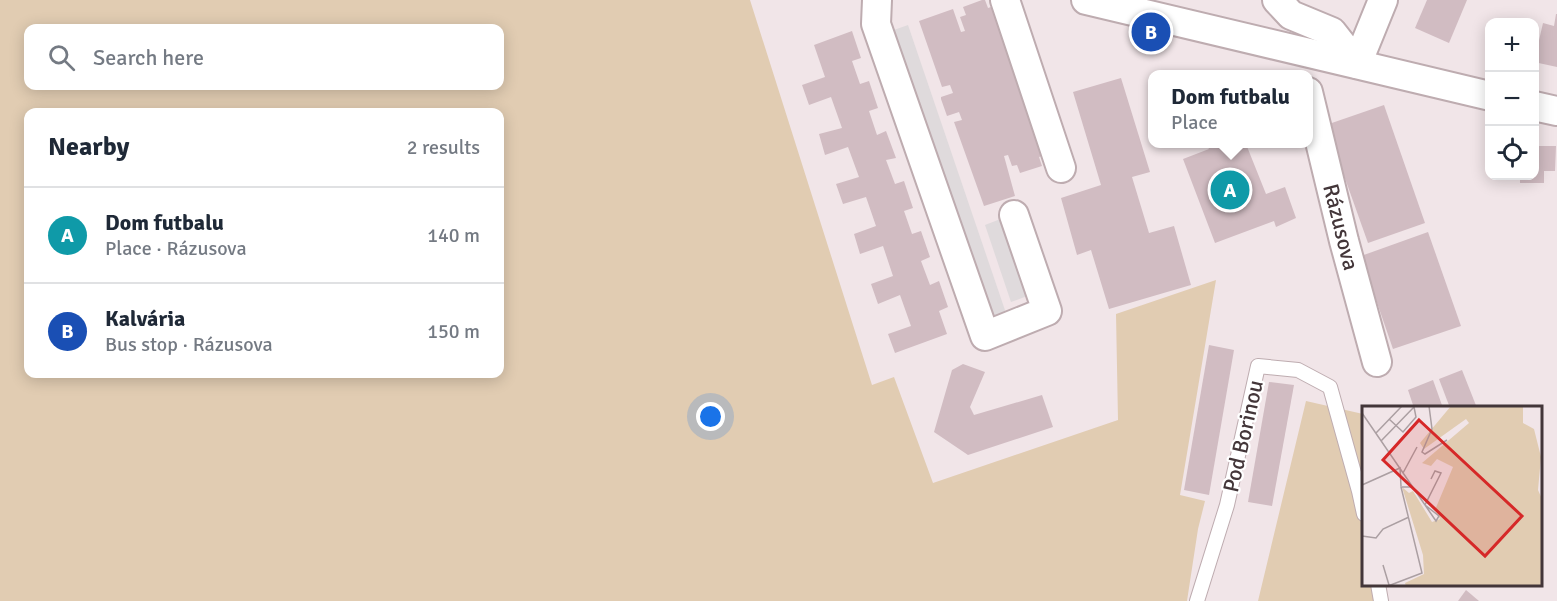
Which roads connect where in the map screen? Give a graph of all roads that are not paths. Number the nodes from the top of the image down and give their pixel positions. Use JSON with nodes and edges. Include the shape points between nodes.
{"nodes":[{"id":1,"x":877,"y":0,"type":"edge"},
{"id":2,"x":1005,"y":0,"type":"edge"},
{"id":3,"x":1277,"y":0,"type":"edge"},
{"id":4,"x":1383,"y":0,"type":"edge"},
{"id":5,"x":1102,"y":2,"type":"edge"},
{"id":6,"x":1301,"y":62,"type":"edge"},
{"id":7,"x":1357,"y":64,"type":"junction"},
{"id":8,"x":1485,"y":95,"type":"edge"},
{"id":9,"x":1539,"y":107,"type":"edge"},
{"id":10,"x":1557,"y":111,"type":"edge"},
{"id":11,"x":1313,"y":113,"type":"edge"},
{"id":12,"x":1061,"y":168,"type":"dead end"},
{"id":13,"x":1014,"y":215,"type":"dead end"},
{"id":14,"x":1377,"y":362,"type":"dead end"},
{"id":15,"x":1362,"y":505,"type":"edge"},
{"id":16,"x":1378,"y":586,"type":"edge"},
{"id":17,"x":1197,"y":601,"type":"edge"},
{"id":18,"x":1381,"y":601,"type":"edge"}],
"edges":[{"from":1,"to":13,"type":"street","via":[[876,24],[985,336],[1047,311]]},
{"from":2,"to":12,"type":"street"},
{"from":3,"to":7,"type":"street","via":[[1291,15],[1332,32]]},
{"from":4,"to":7,"type":"street"},
{"from":5,"to":6,"type":"street"},
{"from":6,"to":7,"type":"street"},
{"from":7,"to":8,"type":"street"},
{"from":9,"to":10,"type":"street"},
{"from":11,"to":14,"type":"street","name":"Rázusova"},
{"from":15,"to":17,"type":"lane","name":"Pod Borinou","via":[[1330,387],[1298,370],[1258,366],[1227,505]]},
{"from":16,"to":18,"type":"lane"}]}
